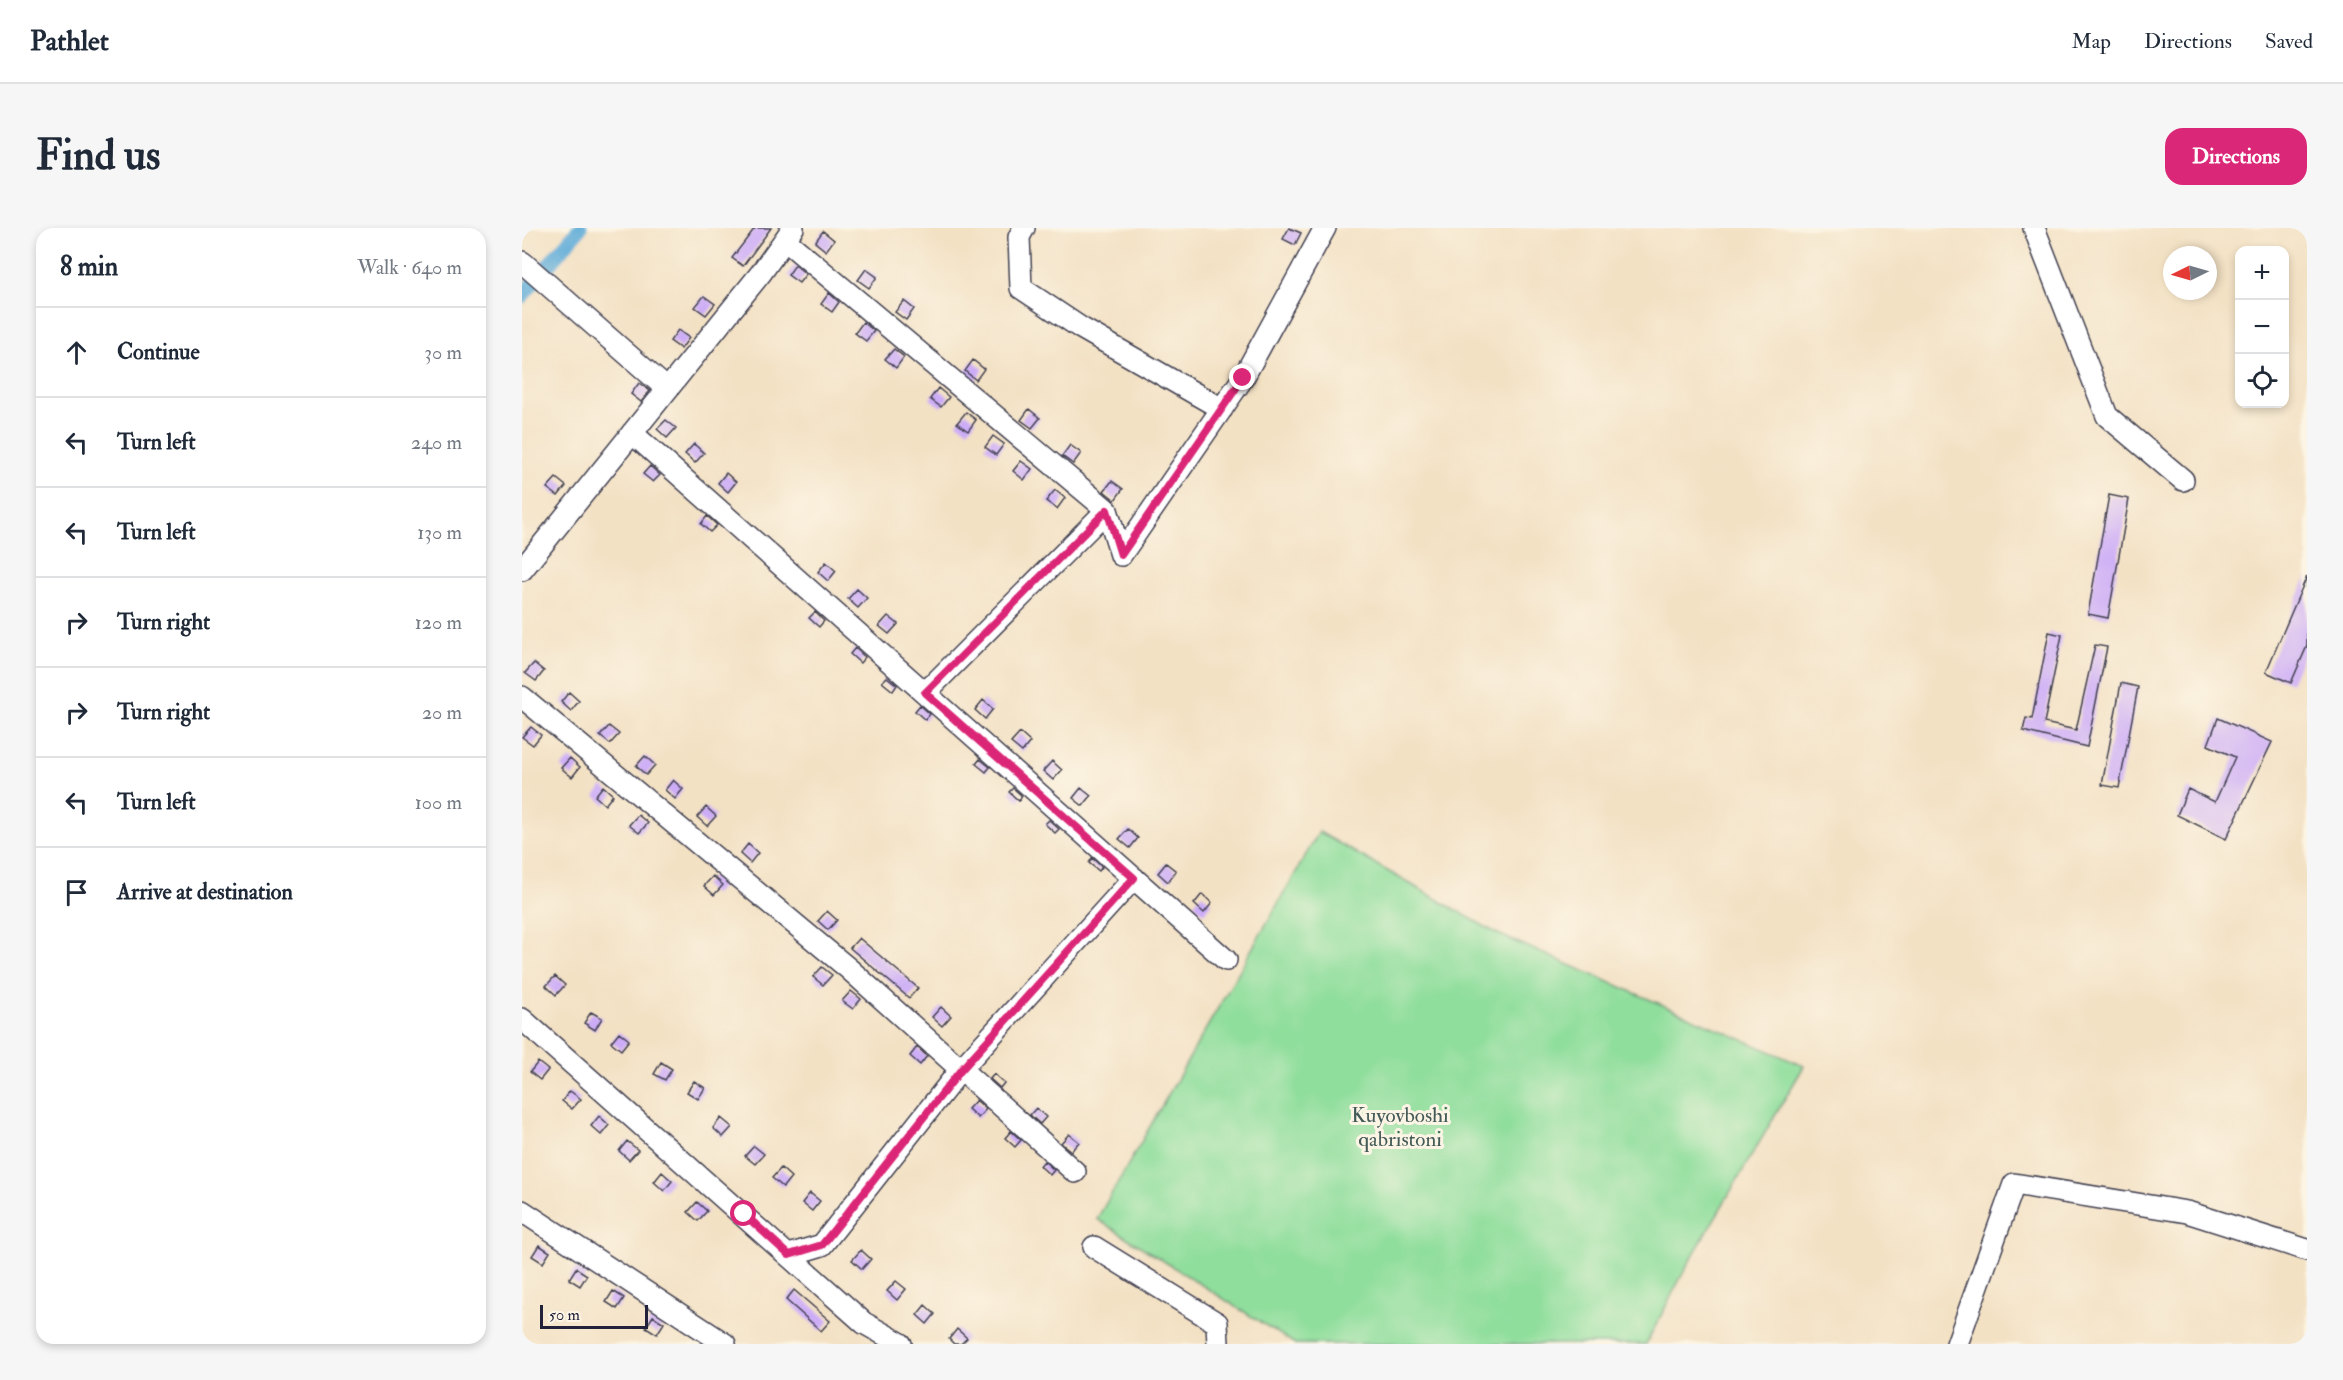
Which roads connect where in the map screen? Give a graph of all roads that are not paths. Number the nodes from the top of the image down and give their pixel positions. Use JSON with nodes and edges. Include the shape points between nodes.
{"nodes":[{"id":1,"x":1024,"y":228,"type":"edge"},
{"id":2,"x":1325,"y":228,"type":"edge"},
{"id":3,"x":2034,"y":228,"type":"edge"},
{"id":4,"x":789,"y":234,"type":"edge"},
{"id":5,"x":522,"y":262,"type":"edge"},
{"id":6,"x":668,"y":389,"type":"junction"},
{"id":7,"x":1222,"y":409,"type":"junction"},
{"id":8,"x":632,"y":433,"type":"junction"},
{"id":9,"x":2183,"y":480,"type":"dead end"},
{"id":10,"x":1107,"y":510,"type":"junction"},
{"id":11,"x":522,"y":570,"type":"edge"},
{"id":12,"x":925,"y":693,"type":"junction"},
{"id":13,"x":522,"y":697,"type":"edge"},
{"id":14,"x":1134,"y":878,"type":"junction"},
{"id":15,"x":1226,"y":960,"type":"dead end"},
{"id":16,"x":522,"y":1019,"type":"edge"},
{"id":17,"x":961,"y":1070,"type":"junction"},
{"id":18,"x":1075,"y":1172,"type":"dead end"},
{"id":19,"x":522,"y":1212,"type":"edge"},
{"id":20,"x":1094,"y":1247,"type":"dead end"},
{"id":21,"x":2307,"y":1250,"type":"edge"},
{"id":22,"x":789,"y":1255,"type":"junction"},
{"id":23,"x":725,"y":1344,"type":"edge"},
{"id":24,"x":901,"y":1344,"type":"edge"},
{"id":25,"x":1218,"y":1344,"type":"edge"},
{"id":26,"x":1958,"y":1344,"type":"edge"}],
"edges":[{"from":1,"to":7,"type":"street","via":[[1018,237],[1022,288],[1081,328]]},
{"from":2,"to":7,"type":"street"},
{"from":3,"to":9,"type":"street","via":[[2107,416]]},
{"from":4,"to":6,"type":"street"},
{"from":4,"to":10,"type":"street"},
{"from":5,"to":6,"type":"street"},
{"from":6,"to":8,"type":"street"},
{"from":7,"to":10,"type":"street","via":[[1121,555]]},
{"from":8,"to":11,"type":"street"},
{"from":8,"to":12,"type":"street"},
{"from":10,"to":12,"type":"street"},
{"from":12,"to":14,"type":"street"},
{"from":13,"to":17,"type":"street","via":[[840,962]]},
{"from":14,"to":15,"type":"street"},
{"from":14,"to":17,"type":"street"},
{"from":16,"to":22,"type":"street"},
{"from":17,"to":18,"type":"street"},
{"from":17,"to":22,"type":"street","via":[[822,1245]]},
{"from":19,"to":23,"type":"street"},
{"from":20,"to":25,"type":"street","via":[[1217,1323]]},
{"from":21,"to":26,"type":"street","via":[[2187,1212],[2014,1184]]},
{"from":22,"to":24,"type":"street","via":[[864,1323]]}]}
